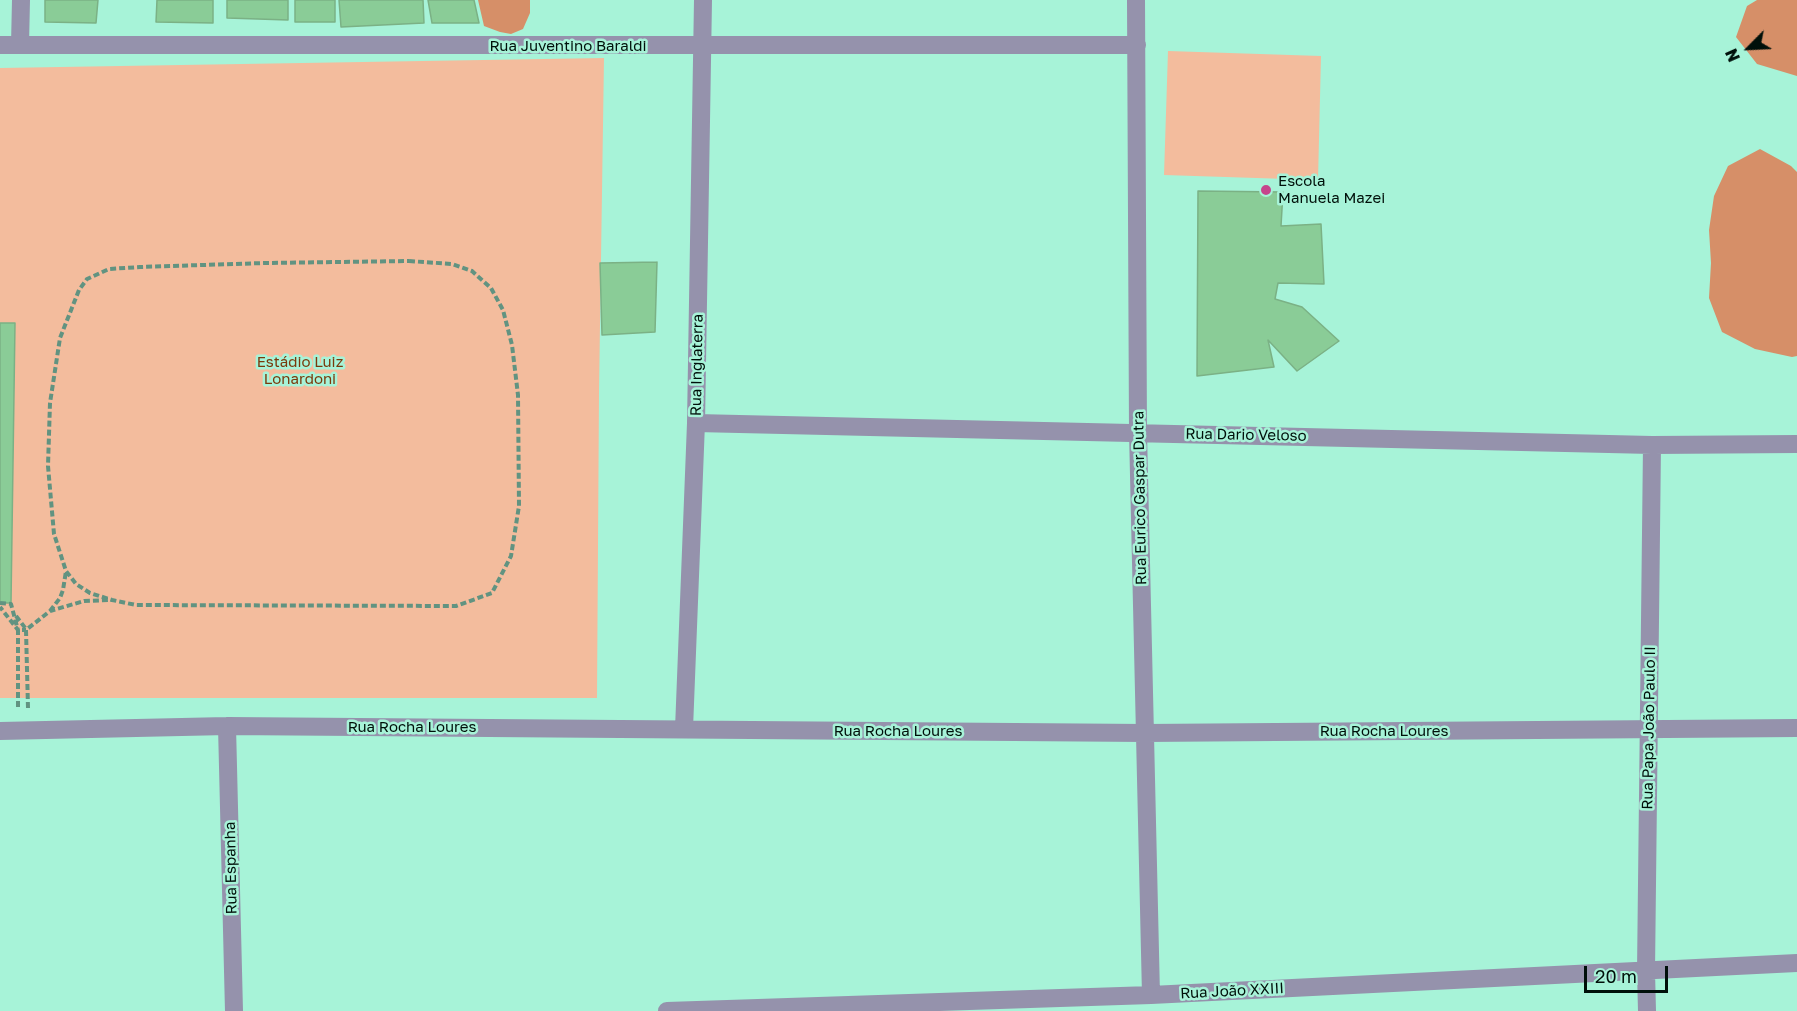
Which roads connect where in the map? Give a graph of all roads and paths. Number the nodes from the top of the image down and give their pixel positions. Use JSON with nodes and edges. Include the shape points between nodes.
{"nodes":[{"id":1,"x":21,"y":0,"type":"edge"},
{"id":2,"x":703,"y":0,"type":"edge"},
{"id":3,"x":1136,"y":0,"type":"edge"},
{"id":4,"x":0,"y":45,"type":"edge"},
{"id":5,"x":20,"y":45,"type":"junction"},
{"id":6,"x":1137,"y":45,"type":"junction"},
{"id":7,"x":702,"y":46,"type":"junction"},
{"id":8,"x":696,"y":423,"type":"junction"},
{"id":9,"x":1138,"y":432,"type":"junction"},
{"id":10,"x":1797,"y":444,"type":"edge"},
{"id":11,"x":1652,"y":445,"type":"junction"},
{"id":12,"x":66,"y":571,"type":"junction"},
{"id":13,"x":112,"y":600,"type":"junction"},
{"id":14,"x":0,"y":605,"type":"edge"},
{"id":15,"x":50,"y":611,"type":"junction"},
{"id":16,"x":14,"y":615,"type":"junction"},
{"id":17,"x":18,"y":630,"type":"junction"},
{"id":18,"x":27,"y":630,"type":"junction"},
{"id":19,"x":227,"y":726,"type":"junction"},
{"id":20,"x":1797,"y":728,"type":"edge"},
{"id":21,"x":684,"y":729,"type":"junction"},
{"id":22,"x":1649,"y":729,"type":"junction"},
{"id":23,"x":15,"y":730,"type":"edge"},
{"id":24,"x":1145,"y":733,"type":"junction"},
{"id":25,"x":1797,"y":963,"type":"edge"},
{"id":26,"x":1646,"y":971,"type":"junction"},
{"id":27,"x":1151,"y":995,"type":"junction"},
{"id":28,"x":234,"y":1011,"type":"edge"},
{"id":29,"x":667,"y":1011,"type":"edge"},
{"id":30,"x":1647,"y":1011,"type":"edge"}],
"edges":[{"from":1,"to":5,"type":"street"},
{"from":2,"to":7,"type":"street","name":"Rua Inglaterra"},
{"from":3,"to":6,"type":"street","name":"Rua Eurico Gaspar Dutra"},
{"from":4,"to":5,"type":"street","name":"Rua Juventino Baraldi"},
{"from":5,"to":7,"type":"street","name":"Rua Juventino Baraldi"},
{"from":6,"to":7,"type":"street","name":"Rua Juventino Baraldi"},
{"from":6,"to":9,"type":"street","name":"Rua Eurico Gaspar Dutra"},
{"from":7,"to":8,"type":"street","name":"Rua Inglaterra"},
{"from":8,"to":9,"type":"street","name":"Rua Dario Veloso"},
{"from":8,"to":21,"type":"street","name":"Rua Inglaterra"},
{"from":9,"to":11,"type":"street","name":"Rua Dario Veloso"},
{"from":9,"to":24,"type":"street","name":"Rua Eurico Gaspar Dutra"},
{"from":10,"to":11,"type":"street","name":"Rua Dario Veloso"},
{"from":11,"to":22,"type":"street","name":"Rua Papa João Paulo II"},
{"from":12,"to":13,"type":"path","via":[[90,593]]},
{"from":12,"to":13,"type":"path","via":[[54,534],[48,466],[50,403],[60,338],[87,279],[109,269],[409,261],[462,267],[491,288],[503,309],[512,345],[518,395],[519,506],[511,556],[492,593],[456,606],[136,605]]},
{"from":12,"to":15,"type":"path","via":[[60,598]]},
{"from":13,"to":15,"type":"path","via":[[84,601]]},
{"from":14,"to":16,"type":"path","via":[[11,604]]},
{"from":14,"to":17,"type":"path"},
{"from":15,"to":18,"type":"path"},
{"from":16,"to":17,"type":"path"},
{"from":16,"to":18,"type":"path"},
{"from":17,"to":18,"type":"path"},
{"from":17,"to":23,"type":"path"},
{"from":18,"to":23,"type":"path"},
{"from":19,"to":21,"type":"street","name":"Rua Rocha Loures"},
{"from":19,"to":23,"type":"street","name":"Rua Rocha Loures"},
{"from":19,"to":28,"type":"street","name":"Rua Espanha"},
{"from":20,"to":22,"type":"street","name":"Rua Rocha Loures"},
{"from":21,"to":24,"type":"street","name":"Rua Rocha Loures"},
{"from":22,"to":24,"type":"street","name":"Rua Rocha Loures"},
{"from":22,"to":26,"type":"street","name":"Rua Papa João Paulo II"},
{"from":24,"to":27,"type":"street","name":"Rua Eurico Gaspar Dutra"},
{"from":25,"to":26,"type":"street","name":"Rua João XXIII"},
{"from":26,"to":27,"type":"street","name":"Rua João XXIII"},
{"from":26,"to":30,"type":"street","name":"Rua Papa João Paulo II"},
{"from":27,"to":29,"type":"street","name":"Rua João XXIII"}]}
